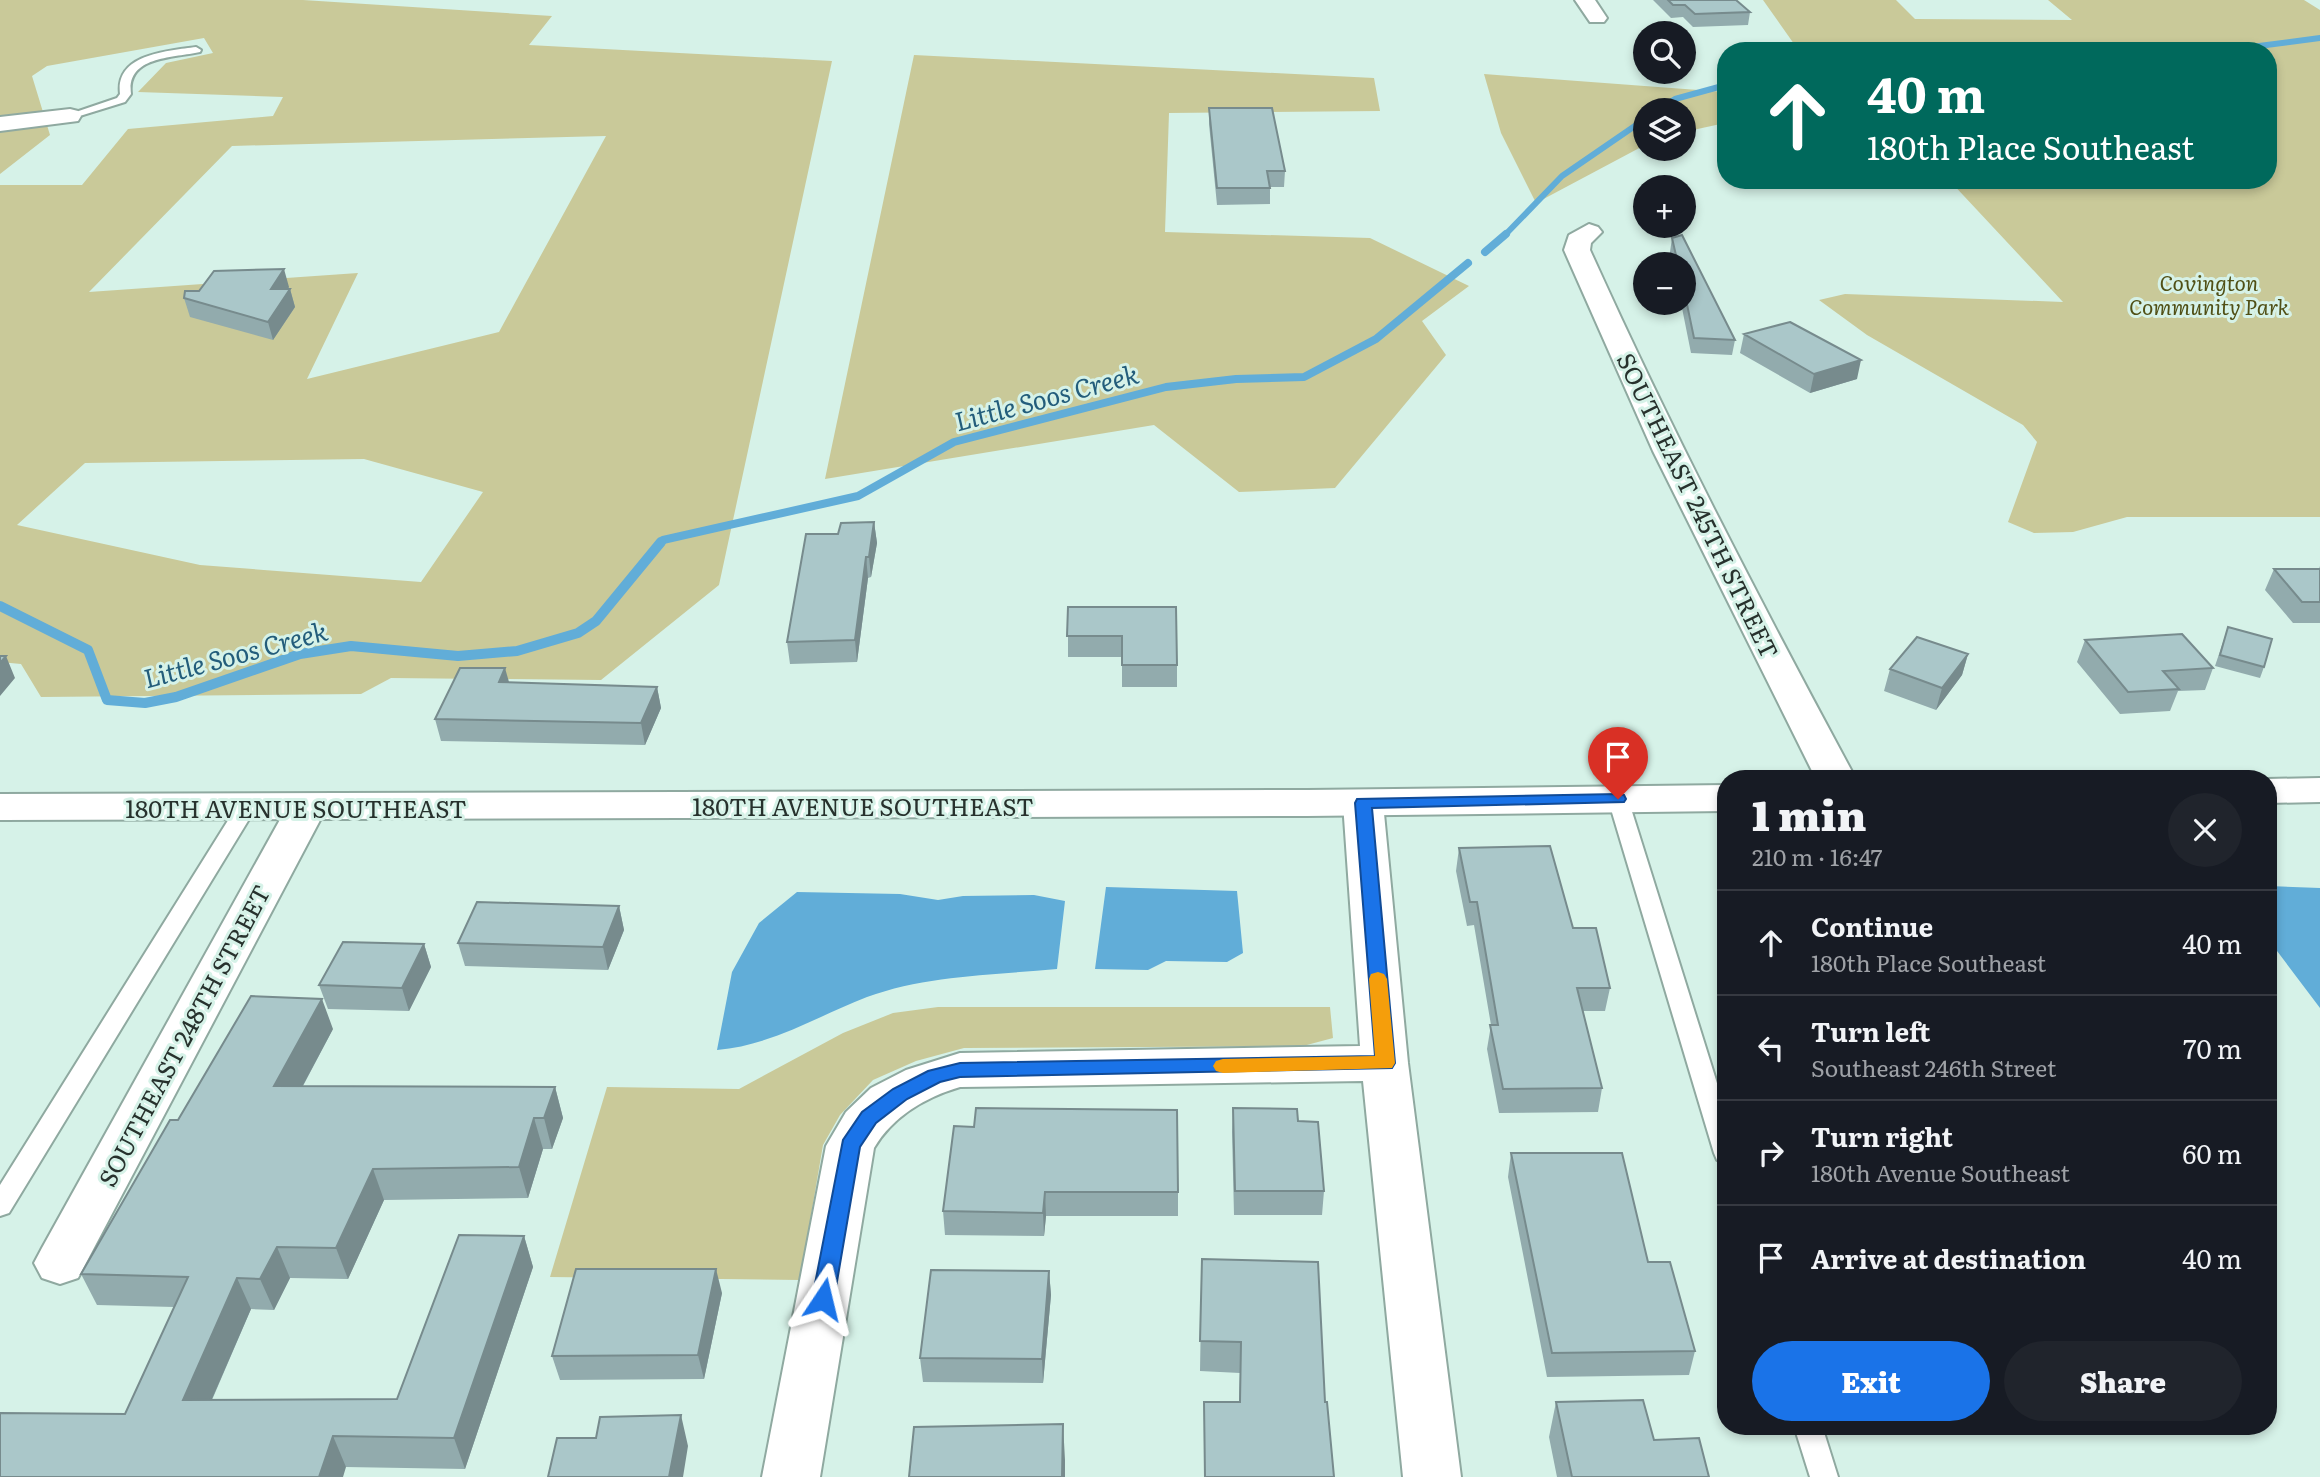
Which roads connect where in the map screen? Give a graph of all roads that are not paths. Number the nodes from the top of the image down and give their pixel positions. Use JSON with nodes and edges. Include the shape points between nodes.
{"nodes":[{"id":1,"x":1585,"y":0,"type":"edge"},
{"id":2,"x":1597,"y":18,"type":"dead end"},
{"id":3,"x":196,"y":50,"type":"dead end"},
{"id":4,"x":71,"y":116,"type":"joint"},
{"id":5,"x":0,"y":124,"type":"edge"},
{"id":6,"x":1589,"y":232,"type":"dead end"},
{"id":7,"x":1831,"y":770,"type":"edge"},
{"id":8,"x":2320,"y":790,"type":"edge"},
{"id":9,"x":2277,"y":791,"type":"edge"},
{"id":10,"x":1717,"y":798,"type":"edge"},
{"id":11,"x":1618,"y":799,"type":"junction"},
{"id":12,"x":1363,"y":803,"type":"junction"},
{"id":13,"x":247,"y":806,"type":"junction"},
{"id":14,"x":0,"y":807,"type":"edge"},
{"id":15,"x":307,"y":807,"type":"junction"},
{"id":16,"x":1385,"y":1063,"type":"junction"},
{"id":17,"x":1717,"y":1124,"type":"edge"},
{"id":18,"x":0,"y":1206,"type":"edge"},
{"id":19,"x":60,"y":1263,"type":"dead end"},
{"id":20,"x":1811,"y":1435,"type":"edge"},
{"id":21,"x":791,"y":1477,"type":"edge"},
{"id":22,"x":1432,"y":1477,"type":"edge"},
{"id":23,"x":1824,"y":1477,"type":"edge"}],
"edges":[{"from":1,"to":2,"type":"street"},
{"from":3,"to":4,"type":"lane","via":[[164,54],[132,68],[125,77],[127,94],[121,100]]},
{"from":4,"to":5,"type":"street"},
{"from":6,"to":7,"type":"street","name":"SOUTHEAST 245TH STREET","via":[[1578,240],[1577,250],[1605,316]]},
{"from":8,"to":9,"type":"street"},
{"from":10,"to":11,"type":"street","name":"180TH AVENUE SOUTHEAST"},
{"from":11,"to":12,"type":"street","name":"180TH AVENUE SOUTHEAST"},
{"from":11,"to":17,"type":"lane"},
{"from":12,"to":15,"type":"street","name":"180TH AVENUE SOUTHEAST"},
{"from":12,"to":16,"type":"street"},
{"from":13,"to":14,"type":"street","name":"180TH AVENUE SOUTHEAST"},
{"from":13,"to":15,"type":"street","name":"180TH AVENUE SOUTHEAST"},
{"from":13,"to":18,"type":"lane"},
{"from":15,"to":19,"type":"street","name":"SOUTHEAST 248TH STREET"},
{"from":16,"to":21,"type":"street","via":[[960,1070],[935,1076],[900,1094],[869,1118],[850,1146]]},
{"from":16,"to":22,"type":"street"},
{"from":20,"to":23,"type":"lane"}]}
